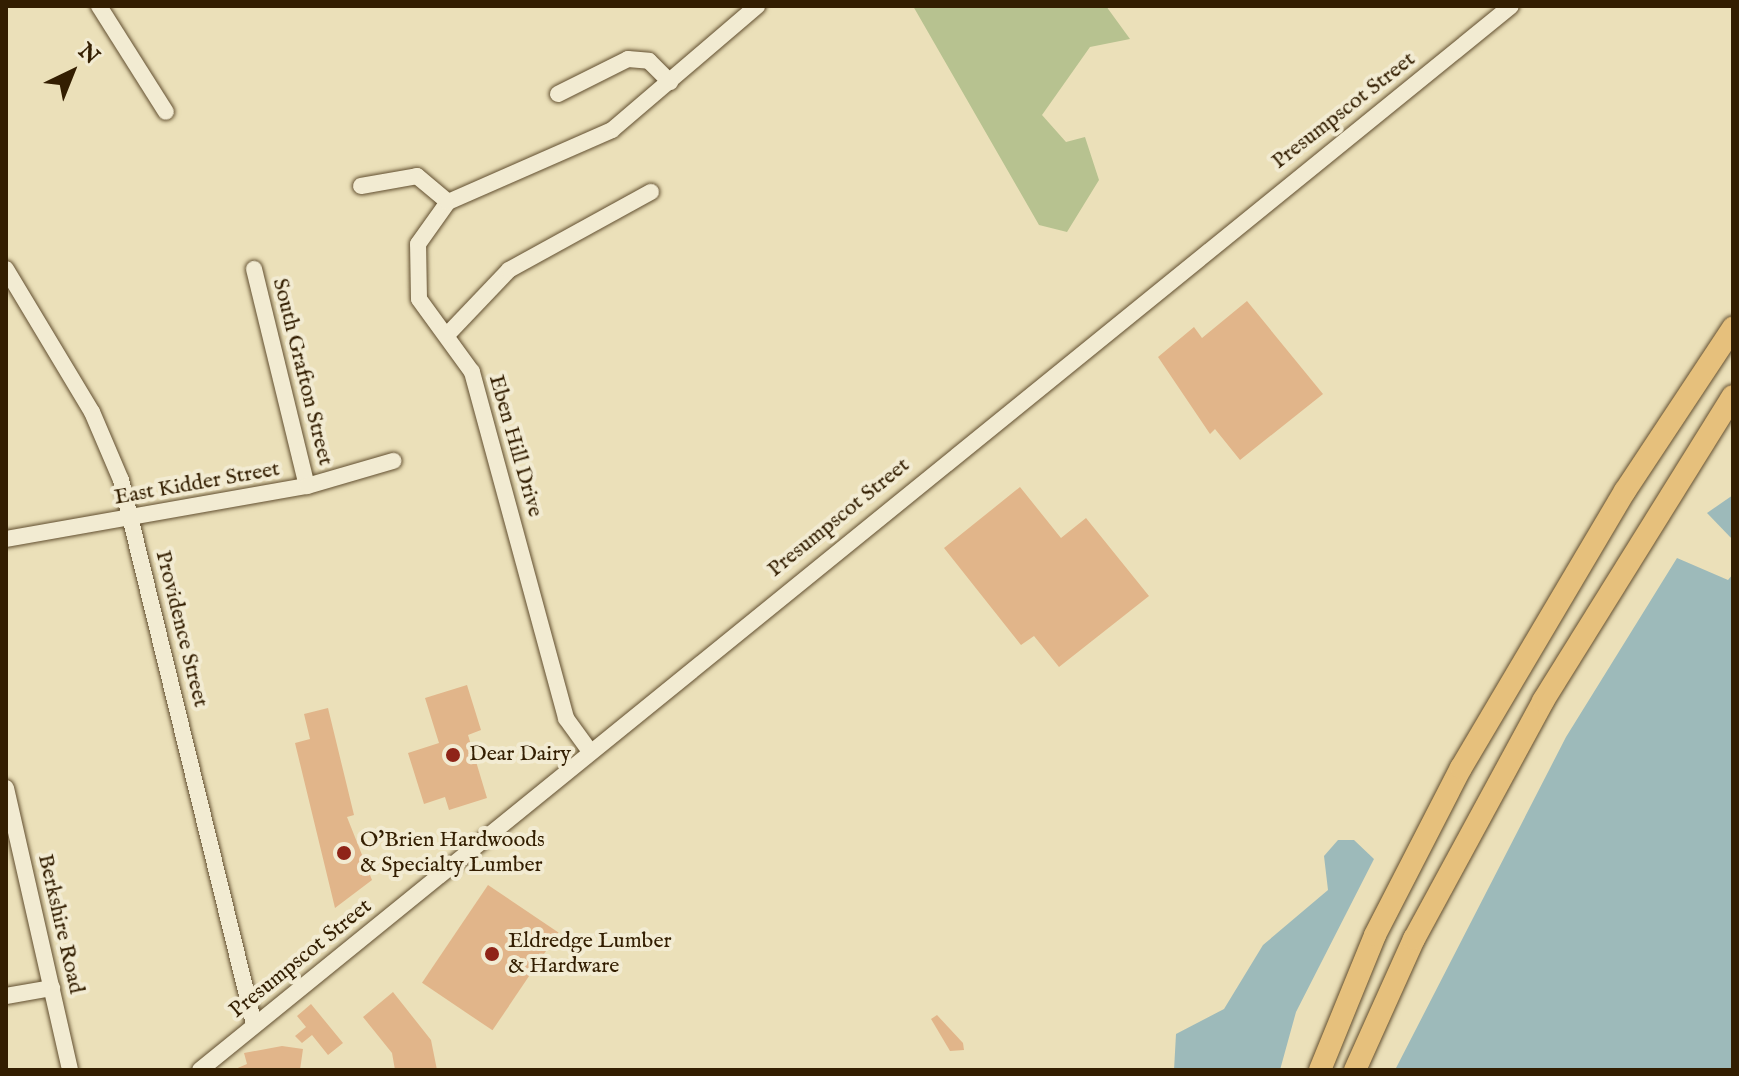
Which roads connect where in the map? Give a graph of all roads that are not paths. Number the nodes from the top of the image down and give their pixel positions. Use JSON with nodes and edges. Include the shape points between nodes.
{"nodes":[{"id":1,"x":99,"y":6,"type":"edge"},
{"id":2,"x":757,"y":6,"type":"edge"},
{"id":3,"x":1511,"y":6,"type":"edge"},
{"id":4,"x":670,"y":82,"type":"junction"},
{"id":5,"x":558,"y":94,"type":"dead end"},
{"id":6,"x":166,"y":112,"type":"dead end"},
{"id":7,"x":361,"y":186,"type":"dead end"},
{"id":8,"x":651,"y":192,"type":"dead end"},
{"id":9,"x":448,"y":202,"type":"junction"},
{"id":10,"x":6,"y":269,"type":"edge"},
{"id":11,"x":254,"y":269,"type":"dead end"},
{"id":12,"x":1733,"y":328,"type":"edge"},
{"id":13,"x":448,"y":334,"type":"junction"},
{"id":14,"x":1733,"y":396,"type":"edge"},
{"id":15,"x":393,"y":461,"type":"dead end"},
{"id":16,"x":307,"y":486,"type":"junction"},
{"id":17,"x":132,"y":518,"type":"junction"},
{"id":18,"x":6,"y":539,"type":"edge"},
{"id":19,"x":589,"y":750,"type":"junction"},
{"id":20,"x":6,"y":788,"type":"edge"},
{"id":21,"x":14,"y":859,"type":"edge"},
{"id":22,"x":52,"y":988,"type":"junction"},
{"id":23,"x":6,"y":996,"type":"edge"},
{"id":24,"x":254,"y":1024,"type":"junction"},
{"id":25,"x":70,"y":1070,"type":"edge"},
{"id":26,"x":200,"y":1070,"type":"edge"},
{"id":27,"x":1320,"y":1070,"type":"edge"},
{"id":28,"x":1355,"y":1070,"type":"edge"}],
"edges":[{"from":1,"to":6,"type":"street"},
{"from":2,"to":4,"type":"street"},
{"from":3,"to":19,"type":"street","name":"Presumpscot Street"},
{"from":4,"to":5,"type":"street","via":[[649,61],[628,59]]},
{"from":4,"to":9,"type":"street","via":[[612,130]]},
{"from":7,"to":9,"type":"street","via":[[417,176]]},
{"from":8,"to":13,"type":"street","via":[[509,270]]},
{"from":9,"to":13,"type":"street","name":"Eben Hill Drive","via":[[418,244],[414,280]]},
{"from":10,"to":17,"type":"street","name":"Providence Street","via":[[105,436]]},
{"from":11,"to":16,"type":"street","name":"South Grafton Street"},
{"from":12,"to":27,"type":"highway","via":[[1625,491],[1461,768],[1376,933]]},
{"from":13,"to":19,"type":"street","name":"Eben Hill Drive","via":[[479,392],[566,718]]},
{"from":14,"to":28,"type":"highway","via":[[1543,701],[1414,939]]},
{"from":15,"to":16,"type":"street","name":"East Kidder Street"},
{"from":16,"to":17,"type":"street","name":"East Kidder Street"},
{"from":17,"to":18,"type":"street","name":"East Kidder Street"},
{"from":17,"to":24,"type":"street","name":"Providence Street"},
{"from":19,"to":24,"type":"street","name":"Presumpscot Street"},
{"from":20,"to":21,"type":"street","name":"Berkshire Road"},
{"from":21,"to":22,"type":"street","name":"Berkshire Road"},
{"from":22,"to":23,"type":"street"},
{"from":22,"to":25,"type":"street","name":"Berkshire Road"},
{"from":24,"to":26,"type":"street","name":"Presumpscot Street"}]}
